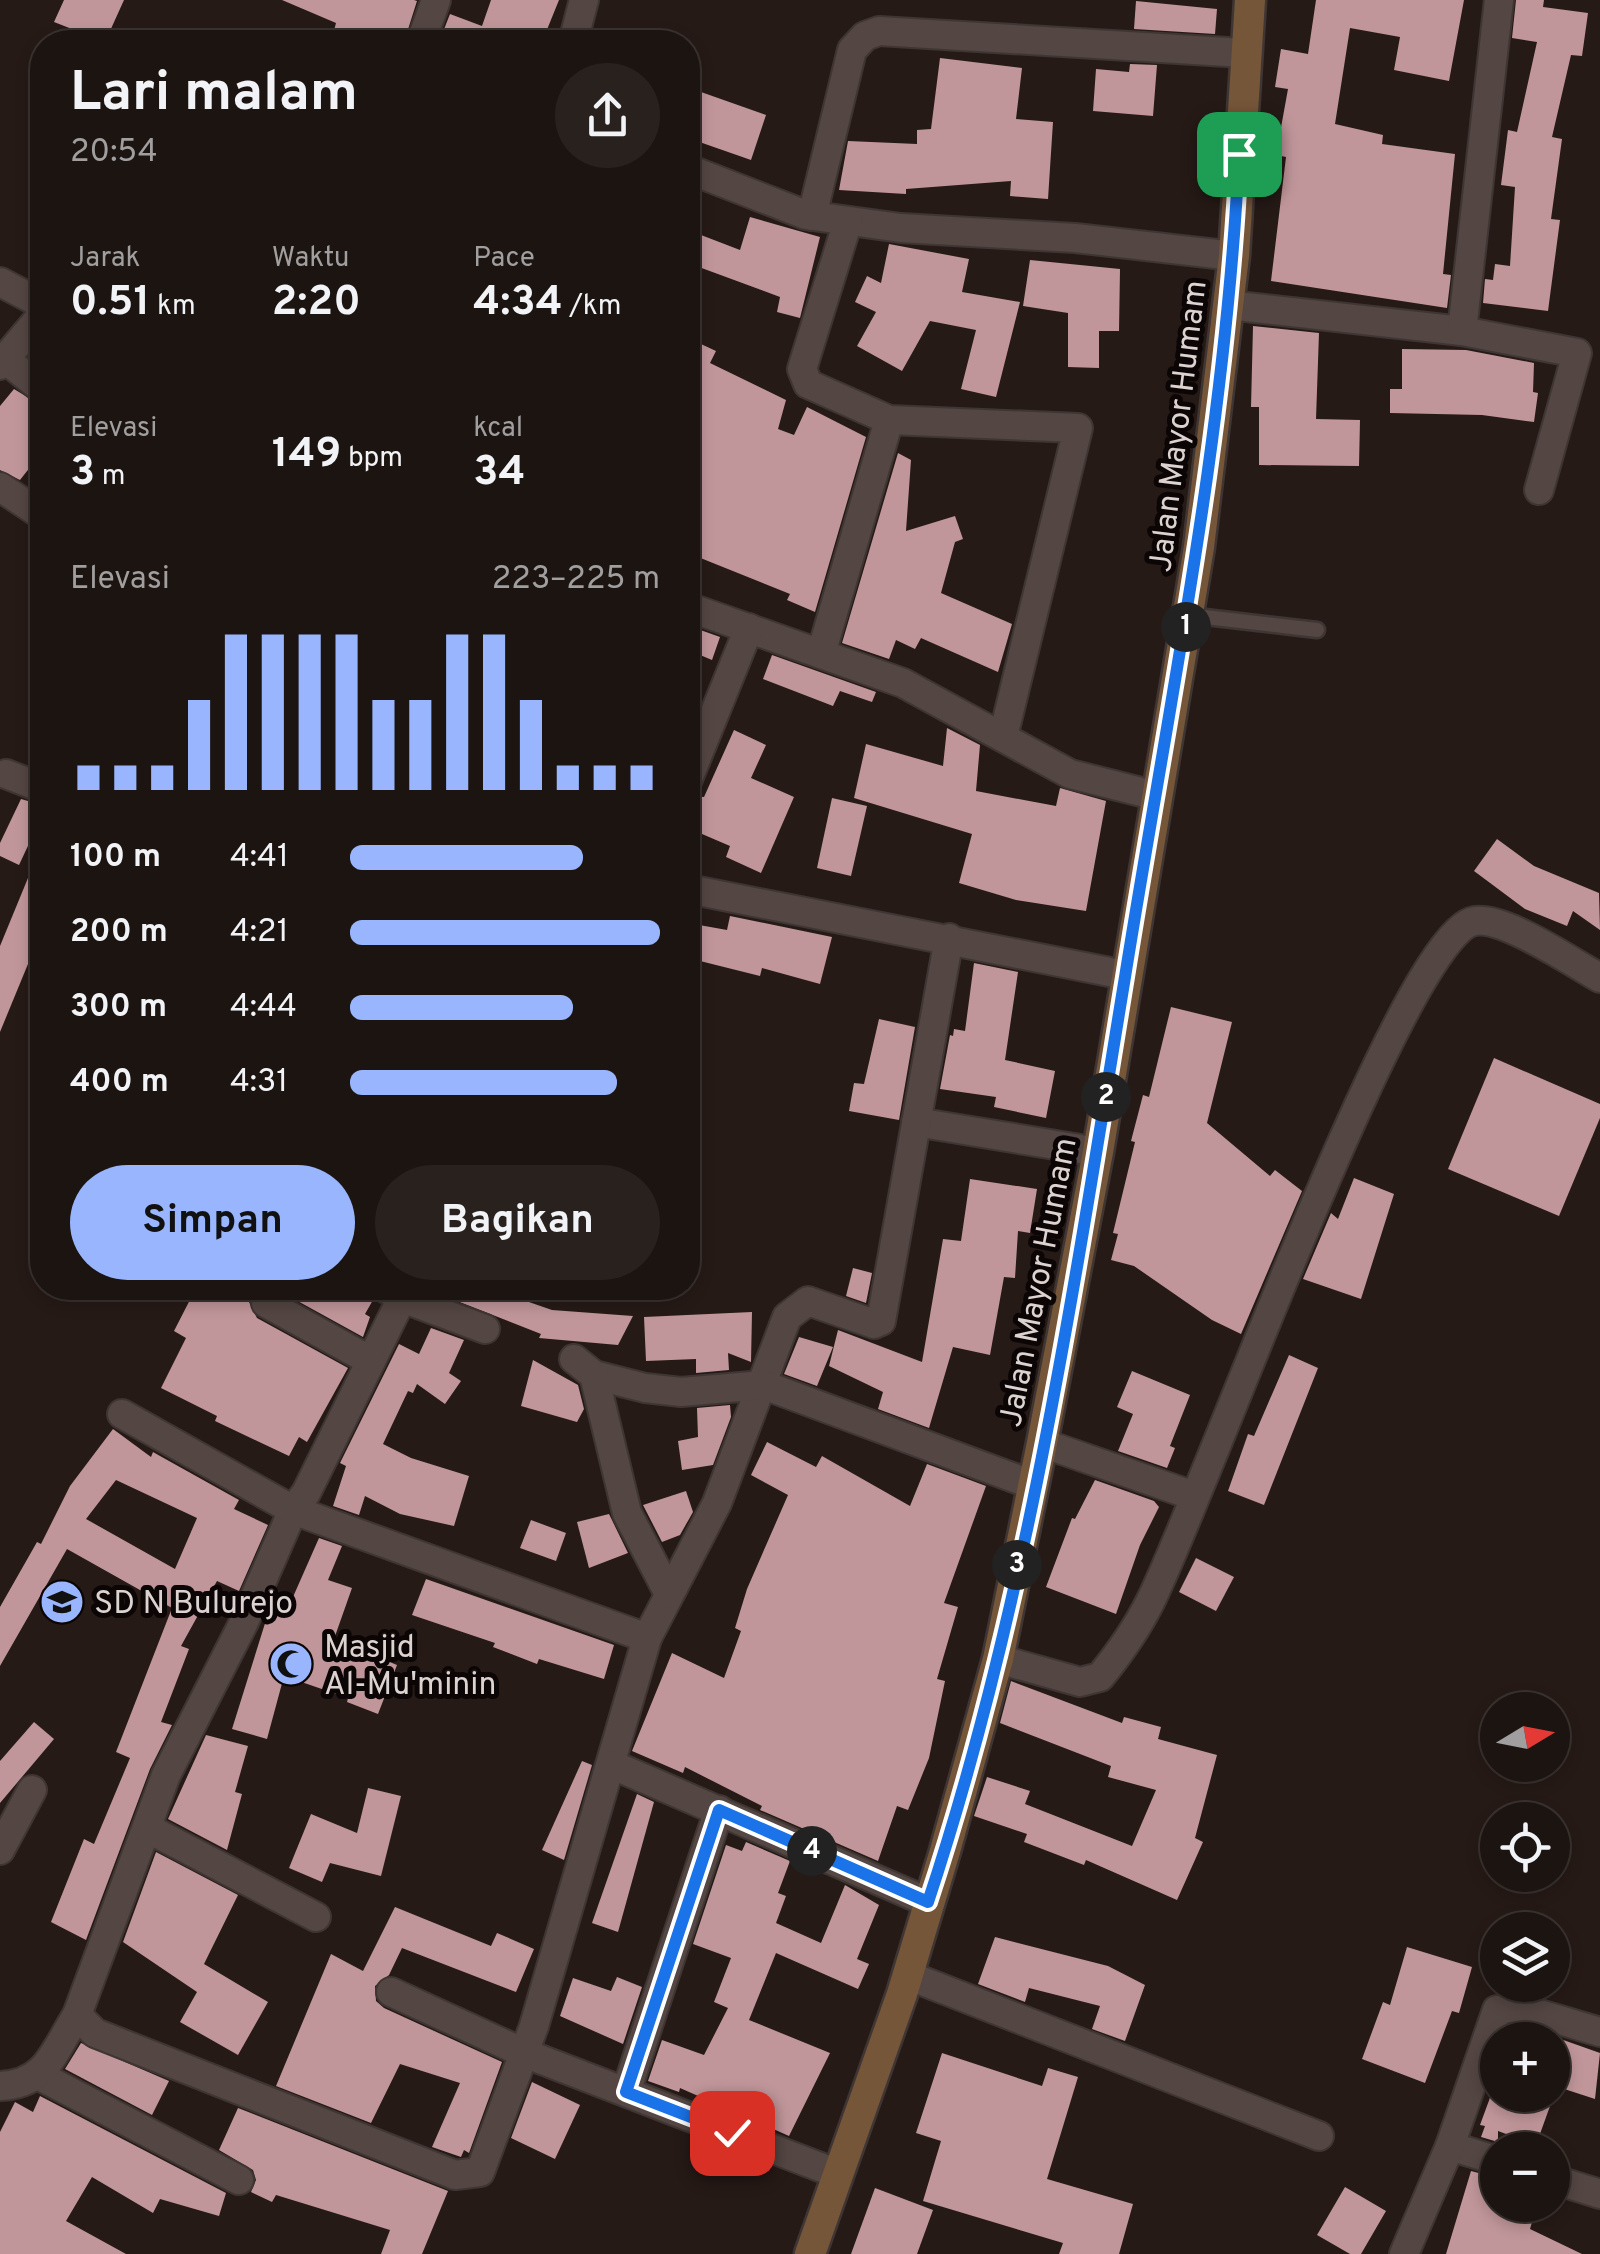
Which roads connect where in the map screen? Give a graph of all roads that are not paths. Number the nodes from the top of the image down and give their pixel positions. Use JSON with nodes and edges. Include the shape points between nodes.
{"nodes":[{"id":1,"x":436,"y":0,"type":"edge"},
{"id":2,"x":584,"y":0,"type":"edge"},
{"id":3,"x":1250,"y":0,"type":"edge"},
{"id":4,"x":1499,"y":0,"type":"edge"},
{"id":5,"x":425,"y":30,"type":"edge"},
{"id":6,"x":576,"y":30,"type":"edge"},
{"id":7,"x":1244,"y":53,"type":"junction"},
{"id":8,"x":700,"y":174,"type":"edge"},
{"id":9,"x":812,"y":216,"type":"junction"},
{"id":10,"x":848,"y":221,"type":"junction"},
{"id":11,"x":1234,"y":256,"type":"junction"},
{"id":12,"x":0,"y":282,"type":"edge"},
{"id":13,"x":30,"y":298,"type":"edge"},
{"id":14,"x":1228,"y":305,"type":"junction"},
{"id":15,"x":30,"y":329,"type":"edge"},
{"id":16,"x":1462,"y":331,"type":"junction"},
{"id":17,"x":2,"y":362,"type":"edge"},
{"id":18,"x":30,"y":381,"type":"edge"},
{"id":19,"x":889,"y":420,"type":"junction"},
{"id":20,"x":0,"y":487,"type":"edge"},
{"id":21,"x":1539,"y":490,"type":"dead end"},
{"id":22,"x":30,"y":507,"type":"edge"},
{"id":23,"x":700,"y":611,"type":"edge"},
{"id":24,"x":1188,"y":614,"type":"junction"},
{"id":25,"x":749,"y":628,"type":"junction"},
{"id":26,"x":1317,"y":630,"type":"dead end"},
{"id":27,"x":822,"y":654,"type":"junction"},
{"id":28,"x":1004,"y":737,"type":"junction"},
{"id":29,"x":700,"y":749,"type":"edge"},
{"id":30,"x":6,"y":774,"type":"dead end"},
{"id":31,"x":30,"y":783,"type":"edge"},
{"id":32,"x":1156,"y":796,"type":"junction"},
{"id":33,"x":700,"y":891,"type":"edge"},
{"id":34,"x":949,"y":938,"type":"junction"},
{"id":35,"x":1125,"y":975,"type":"junction"},
{"id":36,"x":1600,"y":978,"type":"edge"},
{"id":37,"x":916,"y":1122,"type":"junction"},
{"id":38,"x":1098,"y":1152,"type":"junction"},
{"id":39,"x":391,"y":1300,"type":"edge"},
{"id":40,"x":411,"y":1300,"type":"edge"},
{"id":41,"x":266,"y":1303,"type":"dead end"},
{"id":42,"x":485,"y":1329,"type":"dead end"},
{"id":43,"x":371,"y":1361,"type":"junction"},
{"id":44,"x":764,"y":1386,"type":"junction"},
{"id":45,"x":122,"y":1414,"type":"dead end"},
{"id":46,"x":1042,"y":1443,"type":"junction"},
{"id":47,"x":1033,"y":1485,"type":"junction"},
{"id":48,"x":1194,"y":1496,"type":"junction"},
{"id":49,"x":292,"y":1510,"type":"junction"},
{"id":50,"x":670,"y":1594,"type":"junction"},
{"id":51,"x":647,"y":1638,"type":"junction"},
{"id":52,"x":998,"y":1659,"type":"junction"},
{"id":53,"x":613,"y":1765,"type":"junction"},
{"id":54,"x":32,"y":1790,"type":"dead end"},
{"id":55,"x":719,"y":1810,"type":"junction"},
{"id":56,"x":147,"y":1828,"type":"junction"},
{"id":57,"x":0,"y":1850,"type":"edge"},
{"id":58,"x":928,"y":1902,"type":"junction"},
{"id":59,"x":316,"y":1917,"type":"dead end"},
{"id":60,"x":907,"y":1975,"type":"junction"},
{"id":61,"x":392,"y":1992,"type":"dead end"},
{"id":62,"x":77,"y":2015,"type":"junction"},
{"id":63,"x":1600,"y":2032,"type":"edge"},
{"id":64,"x":524,"y":2053,"type":"junction"},
{"id":65,"x":38,"y":2076,"type":"junction"},
{"id":66,"x":0,"y":2086,"type":"edge"},
{"id":67,"x":626,"y":2092,"type":"junction"},
{"id":68,"x":1319,"y":2136,"type":"dead end"},
{"id":69,"x":1450,"y":2146,"type":"junction"},
{"id":70,"x":1480,"y":2155,"type":"edge"},
{"id":71,"x":838,"y":2174,"type":"junction"},
{"id":72,"x":240,"y":2180,"type":"dead end"},
{"id":73,"x":1570,"y":2185,"type":"edge"},
{"id":74,"x":1600,"y":2194,"type":"edge"},
{"id":75,"x":810,"y":2254,"type":"edge"},
{"id":76,"x":1404,"y":2254,"type":"edge"}],
"edges":[{"from":1,"to":5,"type":"street"},
{"from":2,"to":6,"type":"street"},
{"from":3,"to":7,"type":"main road","name":"Jalan Mayor Humam"},
{"from":4,"to":16,"type":"street"},
{"from":7,"to":9,"type":"street","via":[[879,30],[852,50]]},
{"from":7,"to":11,"type":"main road","name":"Jalan Mayor Humam"},
{"from":8,"to":9,"type":"street"},
{"from":9,"to":10,"type":"street"},
{"from":10,"to":11,"type":"street"},
{"from":10,"to":19,"type":"street","via":[[802,372],[808,384]]},
{"from":11,"to":14,"type":"main road","name":"Jalan Mayor Humam"},
{"from":12,"to":13,"type":"street"},
{"from":14,"to":16,"type":"street"},
{"from":14,"to":24,"type":"main road","name":"Jalan Mayor Humam"},
{"from":15,"to":17,"type":"street"},
{"from":16,"to":21,"type":"street","via":[[1579,356]]},
{"from":17,"to":18,"type":"street"},
{"from":19,"to":27,"type":"street"},
{"from":19,"to":28,"type":"street","via":[[1078,428]]},
{"from":20,"to":22,"type":"street"},
{"from":23,"to":25,"type":"street"},
{"from":24,"to":26,"type":"lane"},
{"from":24,"to":32,"type":"main road","name":"Jalan Mayor Humam"},
{"from":25,"to":27,"type":"street"},
{"from":25,"to":29,"type":"street"},
{"from":27,"to":28,"type":"street","via":[[903,683]]},
{"from":28,"to":32,"type":"street","via":[[1070,774]]},
{"from":30,"to":31,"type":"street"},
{"from":32,"to":35,"type":"main road","name":"Jalan Mayor Humam"},
{"from":33,"to":34,"type":"street"},
{"from":34,"to":35,"type":"street"},
{"from":34,"to":37,"type":"street"},
{"from":35,"to":38,"type":"main road","name":"Jalan Mayor Humam"},
{"from":36,"to":48,"type":"street","via":[[1492,920],[1465,924],[1433,957],[1322,1192]]},
{"from":37,"to":38,"type":"street"},
{"from":37,"to":44,"type":"street","via":[[881,1321],[802,1302],[787,1317]]},
{"from":38,"to":46,"type":"main road","name":"Jalan Mayor Humam"},
{"from":39,"to":43,"type":"street"},
{"from":40,"to":42,"type":"street"},
{"from":41,"to":43,"type":"street"},
{"from":43,"to":49,"type":"street"},
{"from":44,"to":47,"type":"street"},
{"from":44,"to":50,"type":"street","via":[[717,1503]]},
{"from":44,"to":50,"type":"street","via":[[682,1392],[584,1367],[628,1514]]},
{"from":45,"to":49,"type":"street"},
{"from":46,"to":47,"type":"main road","name":"Jalan Mayor Humam"},
{"from":46,"to":48,"type":"street"},
{"from":47,"to":52,"type":"main road","name":"Jalan Mayor Humam"},
{"from":48,"to":52,"type":"street","via":[[1150,1603],[1100,1677],[1080,1682]]},
{"from":49,"to":51,"type":"street"},
{"from":49,"to":56,"type":"street"},
{"from":50,"to":51,"type":"street"},
{"from":51,"to":53,"type":"street"},
{"from":52,"to":58,"type":"main road","name":"Jalan Mayor Humam"},
{"from":53,"to":55,"type":"street"},
{"from":53,"to":64,"type":"street"},
{"from":54,"to":57,"type":"street"},
{"from":55,"to":58,"type":"street"},
{"from":55,"to":67,"type":"street"},
{"from":56,"to":59,"type":"street"},
{"from":56,"to":62,"type":"street"},
{"from":58,"to":60,"type":"main road","name":"Jalan Mayor Humam"},
{"from":60,"to":68,"type":"street"},
{"from":60,"to":71,"type":"main road","name":"Jalan Mayor Humam"},
{"from":61,"to":64,"type":"street"},
{"from":62,"to":64,"type":"street","via":[[95,2033],[455,2176],[480,2172]]},
{"from":62,"to":65,"type":"street"},
{"from":63,"to":69,"type":"street","via":[[1516,2008],[1498,2010]]},
{"from":64,"to":67,"type":"street"},
{"from":65,"to":66,"type":"street"},
{"from":65,"to":72,"type":"street"},
{"from":67,"to":71,"type":"street"},
{"from":69,"to":70,"type":"street"},
{"from":69,"to":76,"type":"street"},
{"from":71,"to":75,"type":"main road","name":"Jalan Mayor Humam"},
{"from":73,"to":74,"type":"street"}]}
